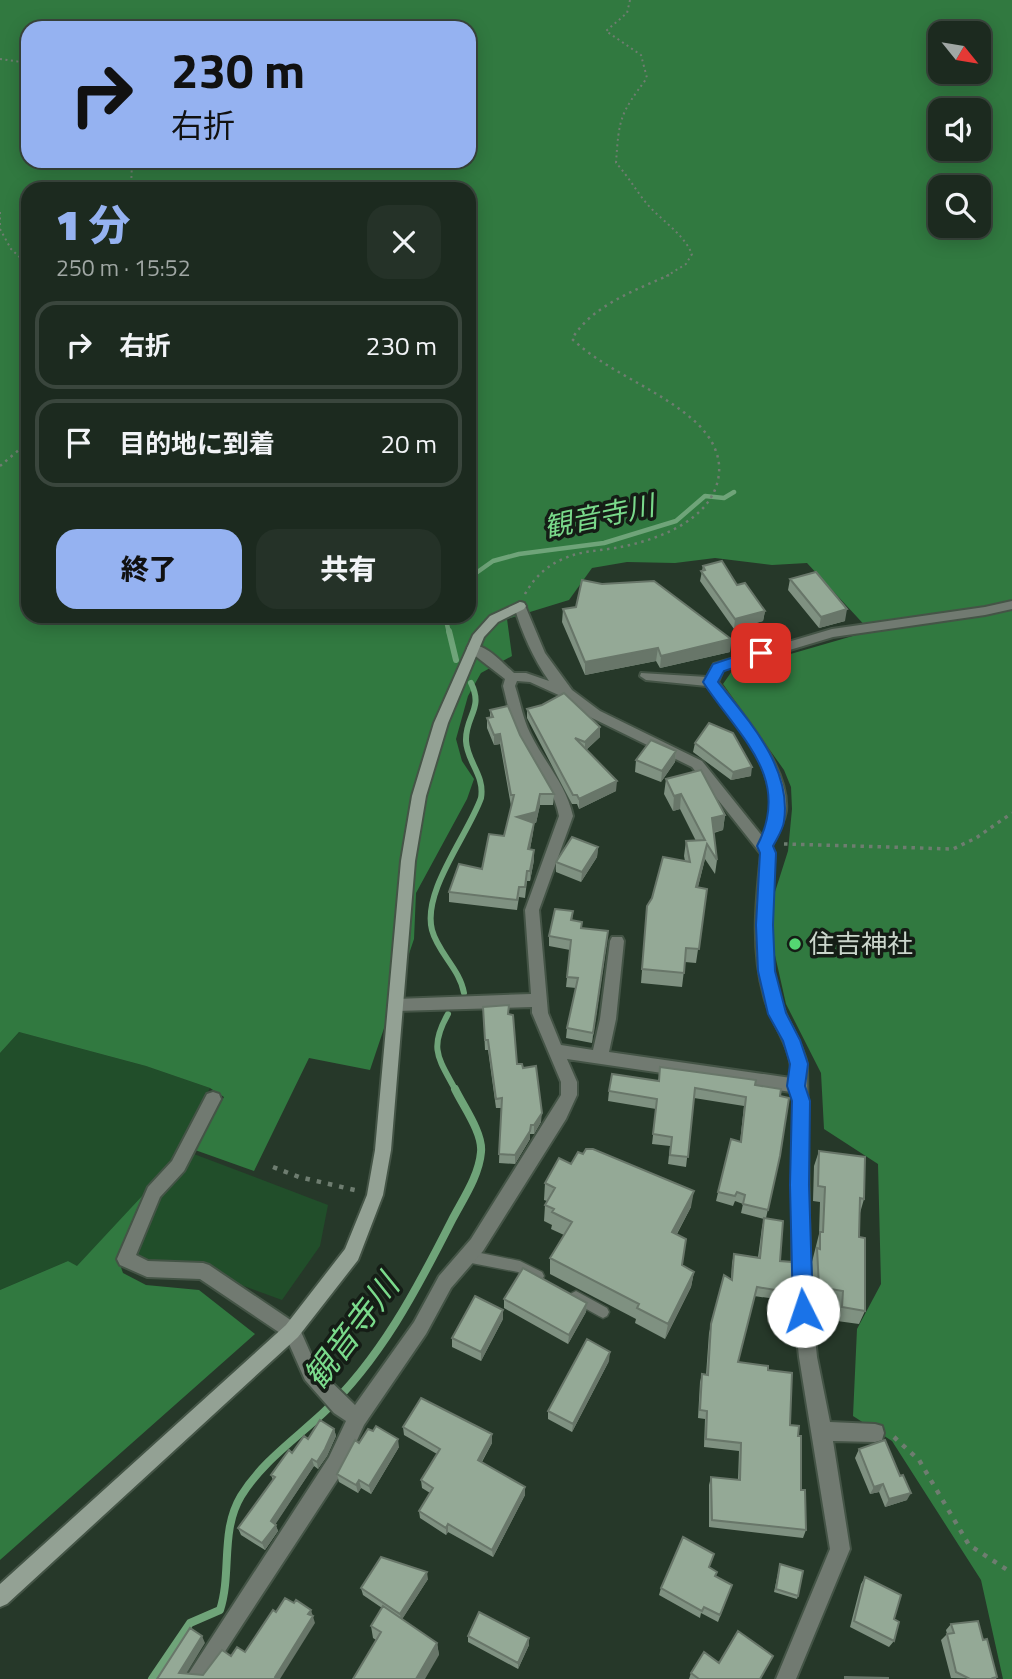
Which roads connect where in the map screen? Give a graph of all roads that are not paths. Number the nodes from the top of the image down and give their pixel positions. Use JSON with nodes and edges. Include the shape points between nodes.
{"nodes":[{"id":1,"x":1012,"y":605,"type":"edge"},
{"id":2,"x":520,"y":607,"type":"joint"},
{"id":3,"x":473,"y":648,"type":"junction"},
{"id":4,"x":646,"y":677,"type":"dead end"},
{"id":5,"x":512,"y":678,"type":"junction"},
{"id":6,"x":711,"y":682,"type":"junction"},
{"id":7,"x":569,"y":694,"type":"junction"},
{"id":8,"x":767,"y":842,"type":"junction"},
{"id":9,"x":617,"y":941,"type":"dead end"},
{"id":10,"x":539,"y":1000,"type":"junction"},
{"id":11,"x":396,"y":1005,"type":"junction"},
{"id":12,"x":557,"y":1051,"type":"junction"},
{"id":13,"x":600,"y":1055,"type":"junction"},
{"id":14,"x":796,"y":1086,"type":"junction"},
{"id":15,"x":213,"y":1099,"type":"dead end"},
{"id":16,"x":466,"y":1256,"type":"junction"},
{"id":17,"x":544,"y":1280,"type":"edge"},
{"id":18,"x":567,"y":1293,"type":"edge"},
{"id":19,"x":603,"y":1312,"type":"dead end"},
{"id":20,"x":292,"y":1331,"type":"junction"},
{"id":21,"x":357,"y":1418,"type":"junction"},
{"id":22,"x":822,"y":1431,"type":"junction"},
{"id":23,"x":875,"y":1433,"type":"road end"},
{"id":24,"x":0,"y":1597,"type":"edge"},
{"id":25,"x":195,"y":1679,"type":"edge"},
{"id":26,"x":786,"y":1679,"type":"edge"}],
"edges":[{"from":1,"to":6,"type":"street","via":[[832,633],[718,667]]},
{"from":2,"to":3,"type":"street","via":[[494,619]]},
{"from":2,"to":7,"type":"street","via":[[538,654]]},
{"from":3,"to":5,"type":"street","via":[[492,658]]},
{"from":3,"to":11,"type":"street","via":[[441,723],[419,796],[408,861]]},
{"from":4,"to":6,"type":"street"},
{"from":5,"to":7,"type":"street","via":[[536,678]]},
{"from":5,"to":10,"type":"street","via":[[509,685],[523,733],[555,784],[566,816],[531,911]]},
{"from":6,"to":8,"type":"street","via":[[770,769],[779,809]]},
{"from":7,"to":8,"type":"street","via":[[596,715],[697,764],[750,833]]},
{"from":8,"to":14,"type":"street","via":[[767,971],[777,1014],[799,1064]]},
{"from":9,"to":13,"type":"street"},
{"from":10,"to":11,"type":"street"},
{"from":10,"to":12,"type":"street"},
{"from":11,"to":20,"type":"street","via":[[375,1195],[352,1254]]},
{"from":12,"to":13,"type":"street"},
{"from":12,"to":16,"type":"street","via":[[569,1082],[566,1103]]},
{"from":13,"to":14,"type":"street"},
{"from":14,"to":22,"type":"street","via":[[801,1101],[801,1288]]},
{"from":15,"to":20,"type":"street","via":[[178,1166],[154,1192],[126,1259],[147,1269],[203,1271]]},
{"from":16,"to":17,"type":"lane","via":[[520,1267]]},
{"from":16,"to":21,"type":"street"},
{"from":18,"to":19,"type":"lane"},
{"from":20,"to":21,"type":"street","via":[[311,1374]]},
{"from":20,"to":24,"type":"street"},
{"from":21,"to":25,"type":"street","via":[[336,1464]]},
{"from":22,"to":23,"type":"street"},
{"from":22,"to":26,"type":"street","via":[[840,1549]]}]}
